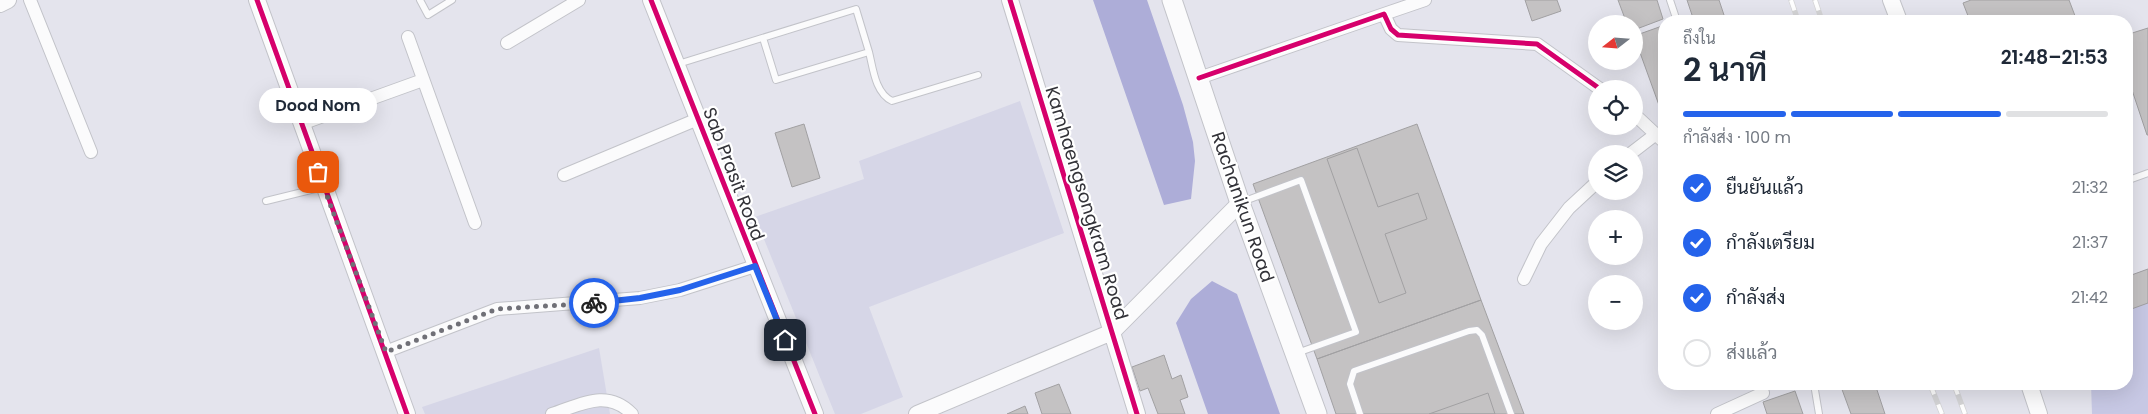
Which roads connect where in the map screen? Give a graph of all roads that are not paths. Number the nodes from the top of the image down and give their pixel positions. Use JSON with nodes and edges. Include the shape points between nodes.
{"nodes":[{"id":1,"x":8,"y":0,"type":"edge"},
{"id":2,"x":30,"y":0,"type":"edge"},
{"id":3,"x":257,"y":0,"type":"edge"},
{"id":4,"x":420,"y":0,"type":"edge"},
{"id":5,"x":452,"y":0,"type":"edge"},
{"id":6,"x":579,"y":0,"type":"edge"},
{"id":7,"x":651,"y":0,"type":"edge"},
{"id":8,"x":1010,"y":0,"type":"edge"},
{"id":9,"x":1172,"y":0,"type":"edge"},
{"id":10,"x":1425,"y":0,"type":"edge"},
{"id":11,"x":1670,"y":0,"type":"edge"},
{"id":12,"x":1891,"y":0,"type":"edge"},
{"id":13,"x":0,"y":4,"type":"edge"},
{"id":14,"x":1384,"y":14,"type":"junction"},
{"id":15,"x":1675,"y":15,"type":"edge"},
{"id":16,"x":1897,"y":15,"type":"edge"},
{"id":17,"x":408,"y":37,"type":"dead end"},
{"id":18,"x":763,"y":38,"type":"junction"},
{"id":19,"x":507,"y":44,"type":"dead end"},
{"id":20,"x":869,"y":52,"type":"junction"},
{"id":21,"x":676,"y":64,"type":"junction"},
{"id":22,"x":978,"y":75,"type":"dead end"},
{"id":23,"x":1199,"y":78,"type":"junction"},
{"id":24,"x":422,"y":80,"type":"junction"},
{"id":25,"x":1588,"y":81,"type":"edge"},
{"id":26,"x":698,"y":119,"type":"junction"},
{"id":27,"x":1643,"y":121,"type":"edge"},
{"id":28,"x":301,"y":124,"type":"junction"},
{"id":29,"x":1658,"y":134,"type":"edge"},
{"id":30,"x":1658,"y":138,"type":"edge"},
{"id":31,"x":1643,"y":146,"type":"edge"},
{"id":32,"x":91,"y":152,"type":"dead end"},
{"id":33,"x":2148,"y":173,"type":"edge"},
{"id":34,"x":564,"y":175,"type":"dead end"},
{"id":35,"x":2133,"y":178,"type":"edge"},
{"id":36,"x":323,"y":187,"type":"junction"},
{"id":37,"x":1588,"y":190,"type":"edge"},
{"id":38,"x":266,"y":200,"type":"dead end"},
{"id":39,"x":1240,"y":203,"type":"junction"},
{"id":40,"x":475,"y":223,"type":"dead end"},
{"id":41,"x":755,"y":266,"type":"junction"},
{"id":42,"x":1524,"y":279,"type":"dead end"},
{"id":43,"x":1112,"y":332,"type":"junction"},
{"id":44,"x":386,"y":352,"type":"junction"},
{"id":45,"x":1296,"y":354,"type":"junction"},
{"id":46,"x":1762,"y":390,"type":"edge"},
{"id":47,"x":1815,"y":390,"type":"edge"},
{"id":48,"x":2031,"y":390,"type":"edge"},
{"id":49,"x":407,"y":414,"type":"edge"},
{"id":50,"x":552,"y":414,"type":"edge"},
{"id":51,"x":632,"y":414,"type":"edge"},
{"id":52,"x":816,"y":414,"type":"edge"},
{"id":53,"x":918,"y":414,"type":"edge"},
{"id":54,"x":1137,"y":414,"type":"edge"},
{"id":55,"x":1317,"y":414,"type":"edge"},
{"id":56,"x":1360,"y":414,"type":"edge"},
{"id":57,"x":1511,"y":414,"type":"edge"},
{"id":58,"x":1717,"y":414,"type":"edge"},
{"id":59,"x":1819,"y":414,"type":"edge"},
{"id":60,"x":2039,"y":414,"type":"edge"}],
"edges":[{"from":1,"to":13,"type":"street"},
{"from":2,"to":32,"type":"street"},
{"from":3,"to":28,"type":"street"},
{"from":4,"to":5,"type":"lane","via":[[428,15]]},
{"from":6,"to":19,"type":"street"},
{"from":7,"to":21,"type":"street","name":"Sab Prasit Road"},
{"from":8,"to":43,"type":"street","name":"Kamhaengsongkram Road"},
{"from":9,"to":23,"type":"main road","name":"Rachanikun Road"},
{"from":10,"to":14,"type":"street"},
{"from":11,"to":15,"type":"lane"},
{"from":12,"to":16,"type":"street"},
{"from":14,"to":23,"type":"street"},
{"from":14,"to":25,"type":"street","via":[[1398,35],[1536,44]]},
{"from":17,"to":24,"type":"street"},
{"from":18,"to":20,"type":"lane","via":[[776,80]]},
{"from":18,"to":20,"type":"lane","via":[[856,9]]},
{"from":18,"to":21,"type":"lane"},
{"from":20,"to":22,"type":"lane","via":[[878,85],[885,97],[892,101]]},
{"from":21,"to":26,"type":"street","name":"Sab Prasit Road"},
{"from":23,"to":39,"type":"main road","name":"Rachanikun Road"},
{"from":24,"to":28,"type":"street"},
{"from":24,"to":40,"type":"street"},
{"from":26,"to":34,"type":"street"},
{"from":26,"to":41,"type":"street","name":"Sab Prasit Road"},
{"from":27,"to":29,"type":"street"},
{"from":28,"to":36,"type":"street"},
{"from":30,"to":31,"type":"street"},
{"from":33,"to":35,"type":"lane"},
{"from":36,"to":38,"type":"lane"},
{"from":36,"to":44,"type":"street"},
{"from":37,"to":42,"type":"street","via":[[1568,208],[1541,244]]},
{"from":39,"to":43,"type":"street"},
{"from":39,"to":45,"type":"main road","name":"Rachanikun Road"},
{"from":39,"to":45,"type":"lane","via":[[1301,180],[1356,332]]},
{"from":41,"to":44,"type":"street","via":[[680,290],[640,298],[497,309]]},
{"from":41,"to":52,"type":"street","name":"Sab Prasit Road"},
{"from":43,"to":53,"type":"street"},
{"from":43,"to":54,"type":"street","name":"Kamhaengsongkram Road"},
{"from":44,"to":49,"type":"street"},
{"from":45,"to":55,"type":"main road","name":"Rachanikun Road"},
{"from":46,"to":58,"type":"street","via":[[1763,393]]},
{"from":47,"to":59,"type":"lane"},
{"from":48,"to":60,"type":"street"},
{"from":50,"to":51,"type":"street","via":[[594,400],[615,401]]},
{"from":56,"to":57,"type":"lane","via":[[1350,384],[1354,371],[1477,330],[1482,335]]}]}
